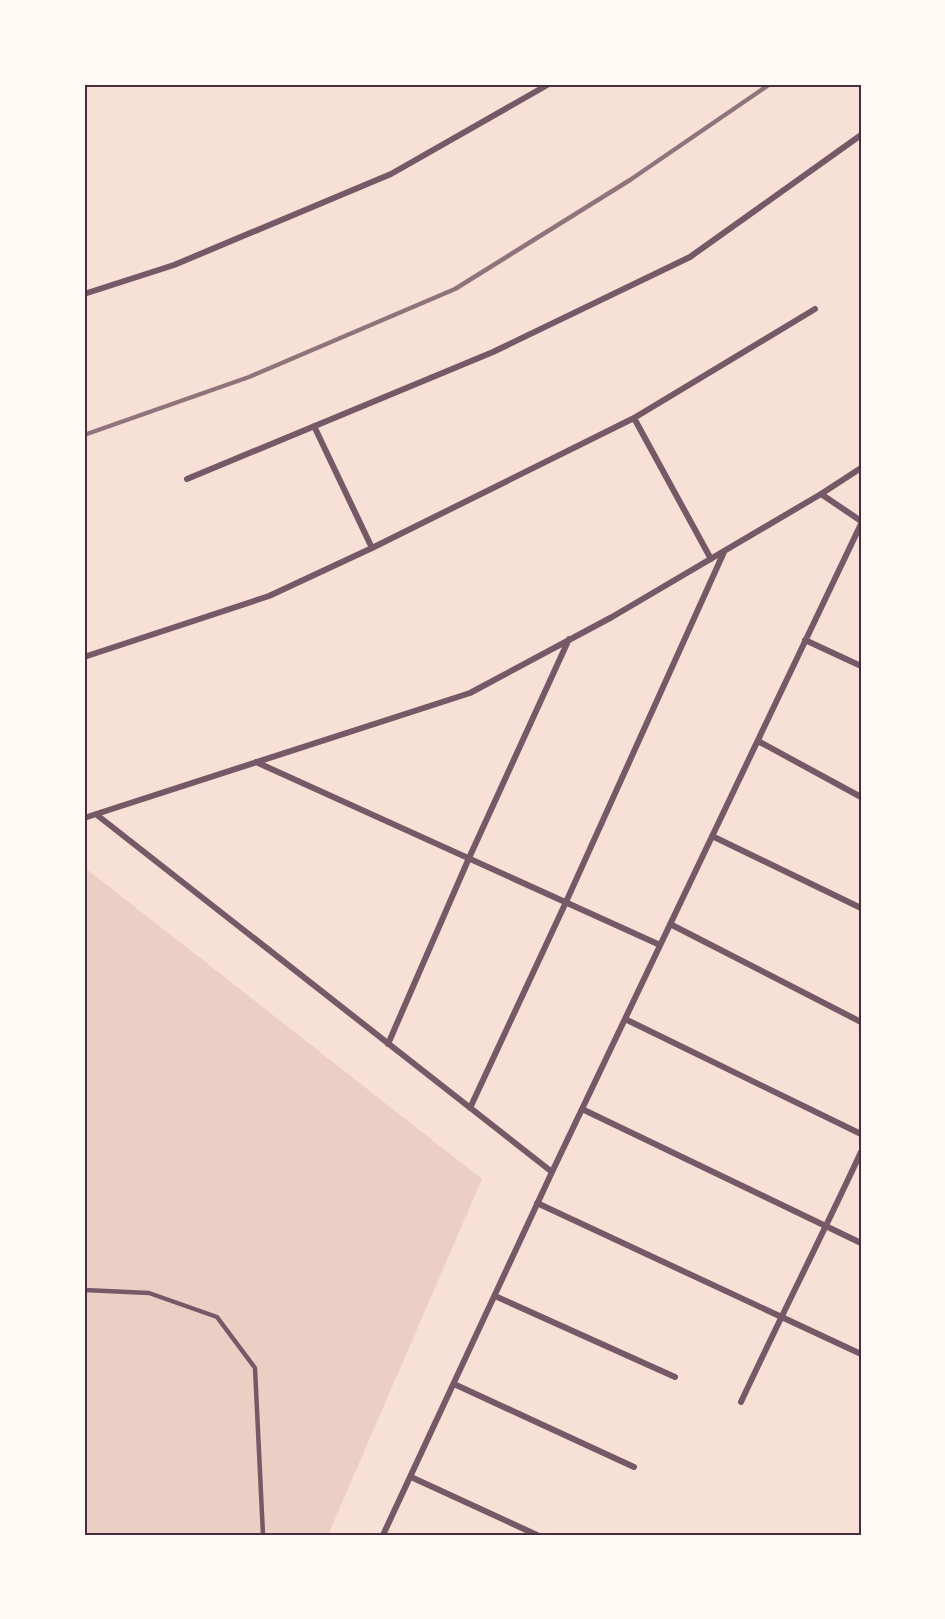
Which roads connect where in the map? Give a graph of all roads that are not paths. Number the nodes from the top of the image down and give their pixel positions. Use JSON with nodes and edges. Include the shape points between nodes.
{"nodes":[{"id":1,"x":549,"y":84,"type":"edge"},
{"id":2,"x":861,"y":135,"type":"edge"},
{"id":3,"x":84,"y":294,"type":"edge"},
{"id":4,"x":815,"y":309,"type":"dead end"},
{"id":5,"x":634,"y":418,"type":"junction"},
{"id":6,"x":314,"y":426,"type":"junction"},
{"id":7,"x":861,"y":468,"type":"edge"},
{"id":8,"x":187,"y":479,"type":"dead end"},
{"id":9,"x":821,"y":494,"type":"junction"},
{"id":10,"x":861,"y":523,"type":"edge"},
{"id":11,"x":372,"y":548,"type":"junction"},
{"id":12,"x":725,"y":550,"type":"junction"},
{"id":13,"x":711,"y":559,"type":"junction"},
{"id":14,"x":569,"y":639,"type":"junction"},
{"id":15,"x":805,"y":640,"type":"junction"},
{"id":16,"x":84,"y":657,"type":"edge"},
{"id":17,"x":861,"y":666,"type":"edge"},
{"id":18,"x":758,"y":741,"type":"junction"},
{"id":19,"x":256,"y":762,"type":"junction"},
{"id":20,"x":861,"y":797,"type":"edge"},
{"id":21,"x":97,"y":815,"type":"junction"},
{"id":22,"x":84,"y":818,"type":"edge"},
{"id":23,"x":712,"y":836,"type":"junction"},
{"id":24,"x":469,"y":858,"type":"junction"},
{"id":25,"x":566,"y":902,"type":"junction"},
{"id":26,"x":861,"y":908,"type":"edge"},
{"id":27,"x":670,"y":924,"type":"junction"},
{"id":28,"x":660,"y":945,"type":"junction"},
{"id":29,"x":625,"y":1019,"type":"junction"},
{"id":30,"x":861,"y":1022,"type":"edge"},
{"id":31,"x":388,"y":1044,"type":"junction"},
{"id":32,"x":470,"y":1108,"type":"junction"},
{"id":33,"x":582,"y":1109,"type":"junction"},
{"id":34,"x":861,"y":1134,"type":"edge"},
{"id":35,"x":861,"y":1152,"type":"edge"},
{"id":36,"x":552,"y":1172,"type":"junction"},
{"id":37,"x":537,"y":1203,"type":"junction"},
{"id":38,"x":826,"y":1227,"type":"junction"},
{"id":39,"x":861,"y":1243,"type":"edge"},
{"id":40,"x":84,"y":1290,"type":"edge"},
{"id":41,"x":495,"y":1296,"type":"junction"},
{"id":42,"x":780,"y":1317,"type":"junction"},
{"id":43,"x":861,"y":1354,"type":"edge"},
{"id":44,"x":675,"y":1377,"type":"dead end"},
{"id":45,"x":454,"y":1384,"type":"junction"},
{"id":46,"x":741,"y":1402,"type":"dead end"},
{"id":47,"x":634,"y":1467,"type":"dead end"},
{"id":48,"x":411,"y":1477,"type":"junction"},
{"id":49,"x":263,"y":1535,"type":"edge"},
{"id":50,"x":383,"y":1535,"type":"edge"},
{"id":51,"x":537,"y":1535,"type":"edge"}],
"edges":[{"from":1,"to":3,"type":"street","via":[[391,174],[174,265]]},
{"from":2,"to":6,"type":"street","via":[[690,257],[494,352]]},
{"from":4,"to":5,"type":"street"},
{"from":5,"to":11,"type":"street"},
{"from":5,"to":13,"type":"street"},
{"from":6,"to":8,"type":"street"},
{"from":6,"to":11,"type":"street"},
{"from":7,"to":9,"type":"street"},
{"from":9,"to":10,"type":"street"},
{"from":9,"to":12,"type":"street"},
{"from":10,"to":15,"type":"street"},
{"from":11,"to":16,"type":"street","via":[[269,596]]},
{"from":12,"to":13,"type":"street"},
{"from":12,"to":25,"type":"street"},
{"from":13,"to":14,"type":"street"},
{"from":14,"to":19,"type":"street","via":[[470,693]]},
{"from":14,"to":24,"type":"street"},
{"from":15,"to":17,"type":"street"},
{"from":15,"to":18,"type":"street"},
{"from":18,"to":20,"type":"street"},
{"from":18,"to":23,"type":"street"},
{"from":19,"to":21,"type":"street"},
{"from":19,"to":24,"type":"street"},
{"from":21,"to":22,"type":"street"},
{"from":21,"to":31,"type":"street"},
{"from":23,"to":26,"type":"street"},
{"from":23,"to":27,"type":"street"},
{"from":24,"to":25,"type":"street"},
{"from":24,"to":31,"type":"street"},
{"from":25,"to":28,"type":"street"},
{"from":25,"to":32,"type":"street"},
{"from":27,"to":28,"type":"street"},
{"from":27,"to":30,"type":"street"},
{"from":28,"to":29,"type":"street"},
{"from":29,"to":33,"type":"street"},
{"from":29,"to":34,"type":"street"},
{"from":31,"to":32,"type":"street"},
{"from":32,"to":36,"type":"street"},
{"from":33,"to":36,"type":"street"},
{"from":33,"to":38,"type":"street"},
{"from":35,"to":38,"type":"street"},
{"from":36,"to":37,"type":"street"},
{"from":37,"to":41,"type":"street"},
{"from":37,"to":42,"type":"street"},
{"from":38,"to":39,"type":"street"},
{"from":38,"to":42,"type":"street"},
{"from":40,"to":49,"type":"lane","via":[[149,1293],[217,1317],[255,1368]]},
{"from":41,"to":44,"type":"street"},
{"from":41,"to":45,"type":"street"},
{"from":42,"to":43,"type":"street"},
{"from":42,"to":46,"type":"street"},
{"from":45,"to":47,"type":"street"},
{"from":45,"to":48,"type":"street"},
{"from":48,"to":50,"type":"street"},
{"from":48,"to":51,"type":"street"}]}
